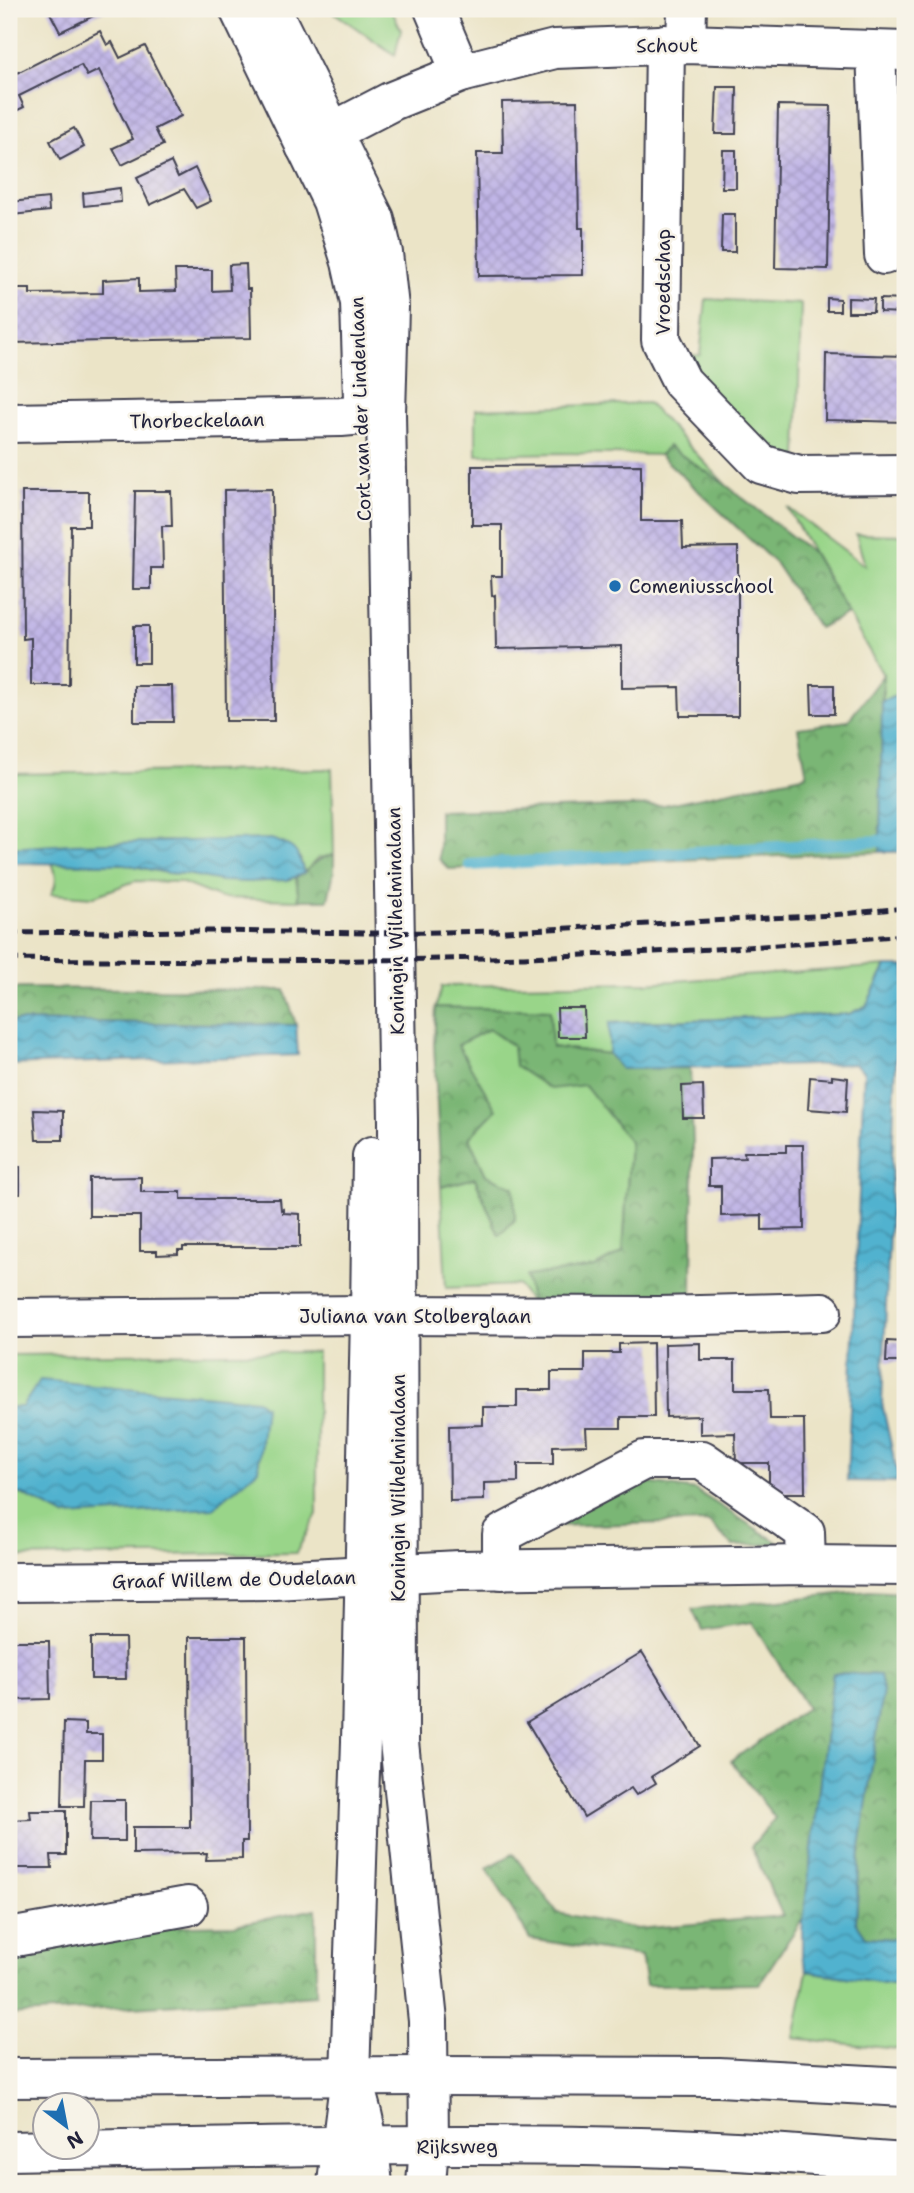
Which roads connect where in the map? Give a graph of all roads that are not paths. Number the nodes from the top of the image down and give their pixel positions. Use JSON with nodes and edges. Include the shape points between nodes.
{"nodes":[{"id":1,"x":239,"y":9,"type":"edge"},
{"id":2,"x":271,"y":9,"type":"edge"},
{"id":3,"x":434,"y":9,"type":"edge"},
{"id":4,"x":679,"y":32,"type":"edge"},
{"id":5,"x":890,"y":51,"type":"edge"},
{"id":6,"x":461,"y":73,"type":"junction"},
{"id":7,"x":318,"y":139,"type":"junction"},
{"id":8,"x":884,"y":255,"type":"dead end"},
{"id":9,"x":375,"y":414,"type":"junction"},
{"id":10,"x":9,"y":423,"type":"edge"},
{"id":11,"x":905,"y":474,"type":"edge"},
{"id":12,"x":380,"y":791,"type":"joint"},
{"id":13,"x":822,"y":1312,"type":"dead end"},
{"id":14,"x":385,"y":1315,"type":"junction"},
{"id":15,"x":9,"y":1318,"type":"edge"},
{"id":16,"x":806,"y":1565,"type":"junction"},
{"id":17,"x":905,"y":1566,"type":"edge"},
{"id":18,"x":502,"y":1570,"type":"junction"},
{"id":19,"x":381,"y":1575,"type":"junction"},
{"id":20,"x":9,"y":1582,"type":"edge"},
{"id":21,"x":188,"y":1906,"type":"dead end"},
{"id":22,"x":9,"y":1938,"type":"edge"},
{"id":23,"x":350,"y":2076,"type":"junction"},
{"id":24,"x":430,"y":2076,"type":"junction"},
{"id":25,"x":9,"y":2078,"type":"edge"},
{"id":26,"x":905,"y":2087,"type":"edge"},
{"id":27,"x":429,"y":2146,"type":"junction"},
{"id":28,"x":355,"y":2147,"type":"junction"},
{"id":29,"x":9,"y":2151,"type":"edge"},
{"id":30,"x":905,"y":2163,"type":"edge"},
{"id":31,"x":337,"y":2184,"type":"edge"},
{"id":32,"x":373,"y":2184,"type":"edge"},
{"id":33,"x":426,"y":2184,"type":"edge"}],
"edges":[{"from":1,"to":7,"type":"main road","name":"Cort van der Lindenlaan"},
{"from":2,"to":7,"type":"main road","name":"Cort van der Lindenlaan"},
{"from":3,"to":6,"type":"main road"},
{"from":4,"to":5,"type":"main road","name":"Schout"},
{"from":4,"to":6,"type":"main road","name":"Schout","via":[[555,49]]},
{"from":4,"to":11,"type":"main road","name":"Vroedschap","via":[[661,340],[682,382],[761,464],[799,475]]},
{"from":5,"to":8,"type":"main road","name":"Schout"},
{"from":6,"to":7,"type":"main road","name":"Schout"},
{"from":7,"to":9,"type":"main road","name":"Cort van der Lindenlaan","via":[[375,219],[383,253],[389,307]]},
{"from":9,"to":10,"type":"main road","name":"Thorbeckelaan"},
{"from":9,"to":12,"type":"main road","name":"Cort van der Lindenlaan"},
{"from":12,"to":14,"type":"main road","name":"Koningin Wilhelminalaan","via":[[372,933]]},
{"from":13,"to":14,"type":"main road","name":"Juliana van Stolberglaan"},
{"from":14,"to":15,"type":"main road","name":"Juliana van Stolberglaan"},
{"from":14,"to":19,"type":"main road","name":"Koningin Wilhelminalaan"},
{"from":16,"to":17,"type":"main road","name":"Graaf Willem de Oudelaan"},
{"from":16,"to":18,"type":"main road","name":"Graaf Willem de Oudelaan"},
{"from":16,"to":18,"type":"main road","via":[[805,1532],[702,1460],[644,1460],[502,1534]]},
{"from":18,"to":19,"type":"main road","name":"Graaf Willem de Oudelaan"},
{"from":19,"to":20,"type":"main road","name":"Graaf Willem de Oudelaan"},
{"from":19,"to":23,"type":"main road","name":"Koningin Wilhelminalaan"},
{"from":19,"to":24,"type":"main road","name":"Koningin Wilhelminalaan"},
{"from":21,"to":22,"type":"main road"},
{"from":23,"to":24,"type":"main road"},
{"from":23,"to":25,"type":"main road"},
{"from":23,"to":28,"type":"main road","name":"Koningin Wilhelminalaan"},
{"from":24,"to":26,"type":"main road","via":[[719,2077]]},
{"from":24,"to":27,"type":"main road","name":"Koningin Wilhelminalaan"},
{"from":27,"to":28,"type":"main road","name":"Rijksweg"},
{"from":27,"to":30,"type":"main road","name":"Rijksweg","via":[[643,2147]]},
{"from":27,"to":33,"type":"main road","name":"Koningin Wilhelminalaan"},
{"from":28,"to":29,"type":"main road","name":"Rijksweg"},
{"from":28,"to":31,"type":"main road","name":"Koningin Wilhelminalaan"},
{"from":28,"to":32,"type":"main road","name":"Koningin Wilhelminalaan"}]}
